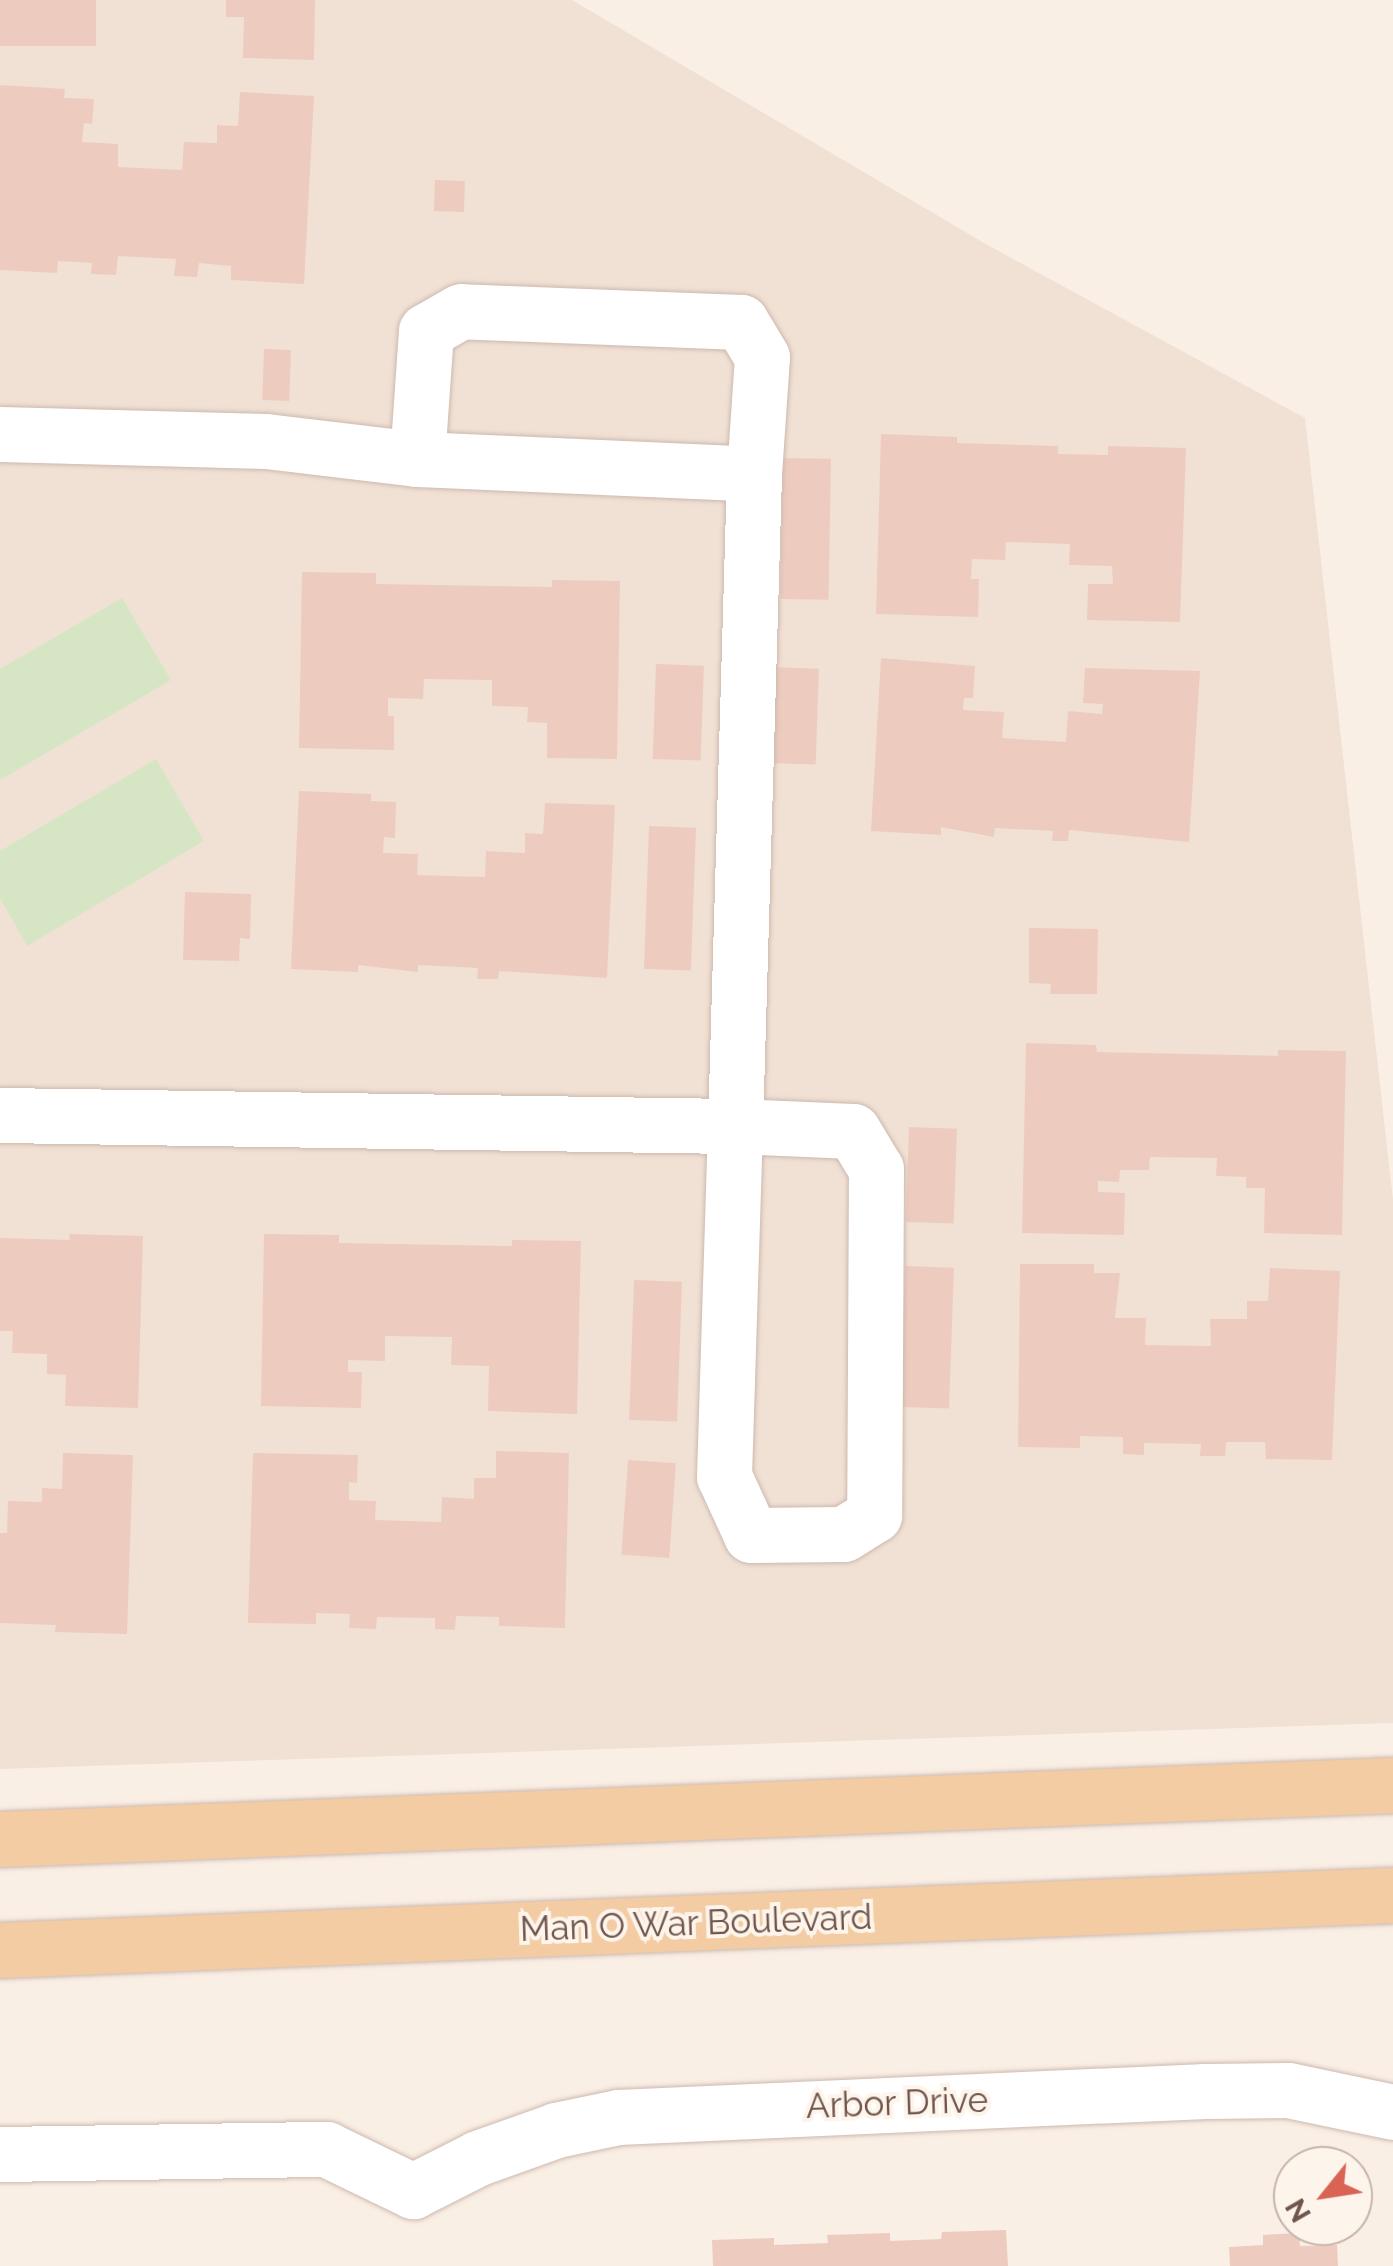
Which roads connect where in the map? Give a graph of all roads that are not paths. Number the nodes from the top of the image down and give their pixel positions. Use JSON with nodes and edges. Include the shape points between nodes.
{"nodes":[{"id":1,"x":0,"y":434,"type":"edge"},
{"id":2,"x":417,"y":459,"type":"junction"},
{"id":3,"x":754,"y":474,"type":"junction"},
{"id":4,"x":0,"y":1115,"type":"edge"},
{"id":5,"x":735,"y":1126,"type":"junction"},
{"id":6,"x":1393,"y":1785,"type":"edge"},
{"id":7,"x":0,"y":1839,"type":"edge"},
{"id":8,"x":1393,"y":1896,"type":"edge"},
{"id":9,"x":0,"y":1950,"type":"edge"},
{"id":10,"x":1393,"y":2112,"type":"edge"},
{"id":11,"x":0,"y":2154,"type":"edge"}],
"edges":[{"from":1,"to":2,"type":"street","via":[[266,441]]},
{"from":2,"to":3,"type":"street"},
{"from":2,"to":3,"type":"street","via":[[426,331],[461,311],[741,322],[762,358]]},
{"from":3,"to":5,"type":"street"},
{"from":4,"to":5,"type":"street"},
{"from":5,"to":5,"type":"street","via":[[724,1476],[751,1535],[842,1534],[874,1516],[876,1169],[852,1131]]},
{"from":6,"to":7,"type":"main road"},
{"from":8,"to":9,"type":"main road","name":"Man O War Boulevard"},
{"from":10,"to":11,"type":"street","name":"Arbor Drive","via":[[1288,2090],[1205,2090],[618,2116],[478,2158],[413,2191],[326,2149]]}]}
